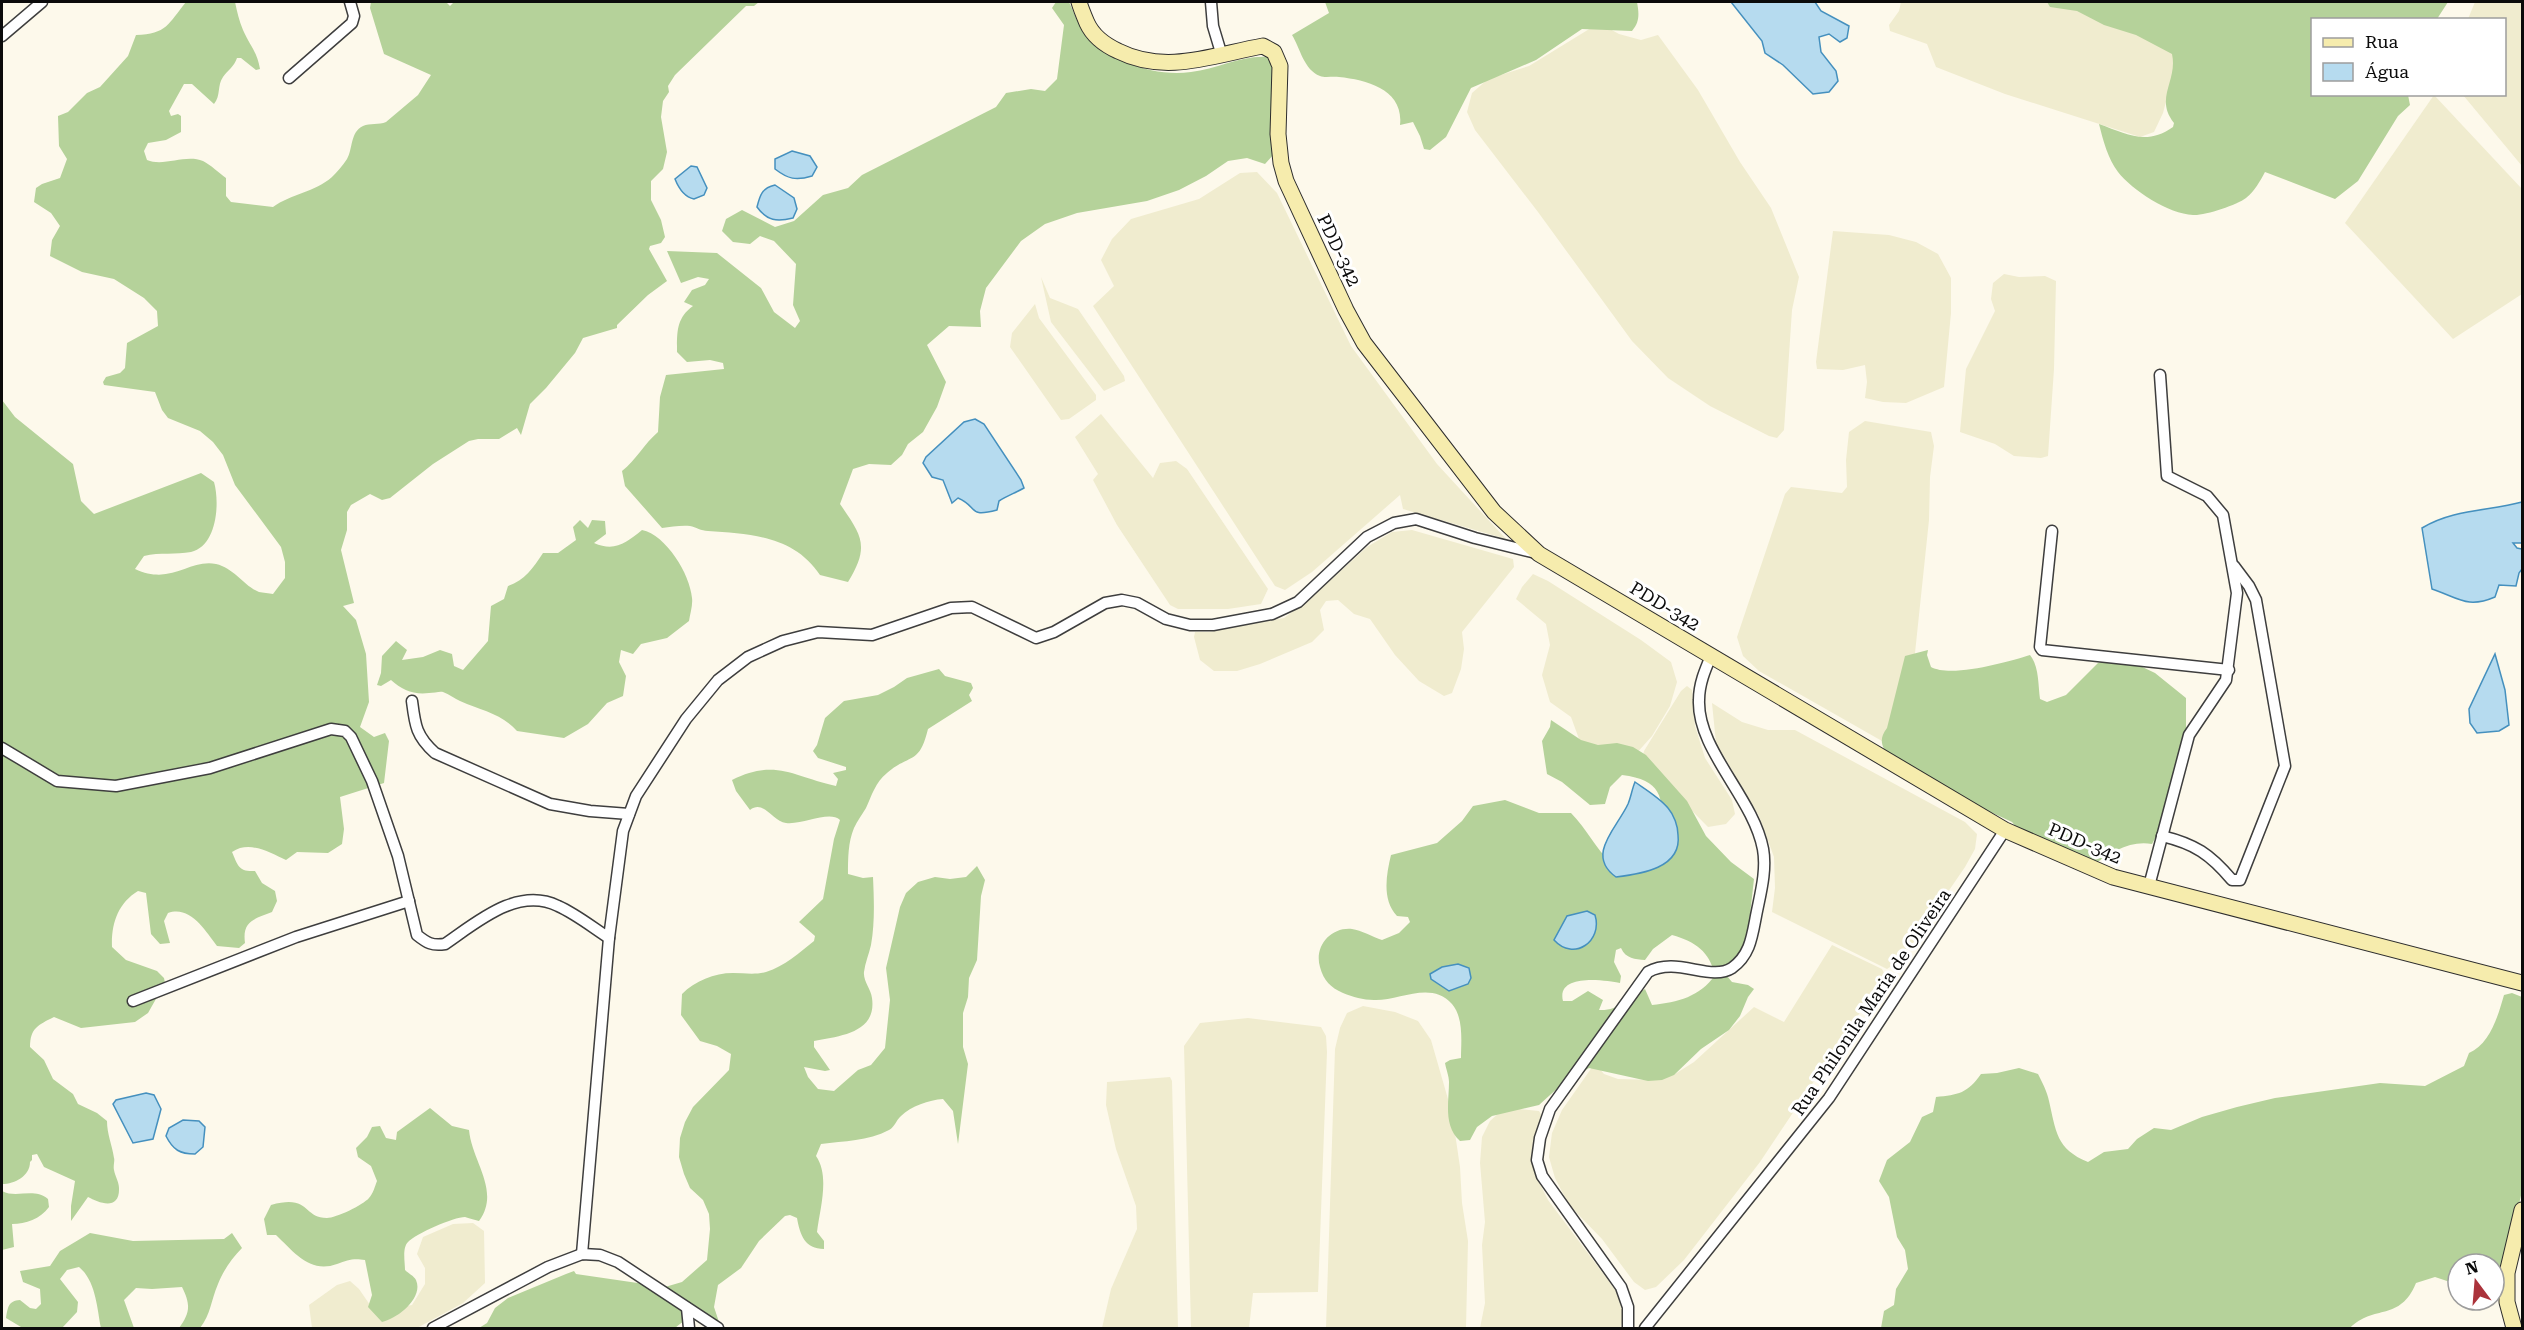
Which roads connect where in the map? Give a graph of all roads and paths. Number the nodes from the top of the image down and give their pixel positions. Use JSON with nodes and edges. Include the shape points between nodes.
{"nodes":[{"id":1,"x":42,"y":2,"type":"edge"},
{"id":2,"x":350,"y":2,"type":"edge"},
{"id":3,"x":1078,"y":2,"type":"edge"},
{"id":4,"x":1211,"y":2,"type":"edge"},
{"id":5,"x":2,"y":36,"type":"edge"},
{"id":6,"x":1222,"y":56,"type":"junction"},
{"id":7,"x":289,"y":78,"type":"dead end"},
{"id":8,"x":2160,"y":375,"type":"dead end"},
{"id":9,"x":2052,"y":531,"type":"dead end"},
{"id":10,"x":1539,"y":554,"type":"junction"},
{"id":11,"x":2232,"y":564,"type":"junction"},
{"id":12,"x":1711,"y":656,"type":"junction"},
{"id":13,"x":2229,"y":670,"type":"junction"},
{"id":14,"x":412,"y":701,"type":"dead end"},
{"id":15,"x":2,"y":748,"type":"edge"},
{"id":16,"x":629,"y":814,"type":"junction"},
{"id":17,"x":2005,"y":830,"type":"junction"},
{"id":18,"x":2162,"y":836,"type":"junction"},
{"id":19,"x":2149,"y":886,"type":"junction"},
{"id":20,"x":409,"y":901,"type":"junction"},
{"id":21,"x":609,"y":938,"type":"junction"},
{"id":22,"x":2523,"y":983,"type":"edge"},
{"id":23,"x":132,"y":1001,"type":"dead end"},
{"id":24,"x":2523,"y":1210,"type":"edge"},
{"id":25,"x":582,"y":1254,"type":"junction"},
{"id":26,"x":687,"y":1308,"type":"junction"},
{"id":27,"x":433,"y":1329,"type":"edge"},
{"id":28,"x":689,"y":1329,"type":"edge"},
{"id":29,"x":718,"y":1329,"type":"edge"},
{"id":30,"x":1628,"y":1329,"type":"edge"},
{"id":31,"x":1645,"y":1329,"type":"edge"},
{"id":32,"x":2514,"y":1329,"type":"edge"}],
"edges":[{"from":1,"to":5,"type":"street"},
{"from":2,"to":7,"type":"street","via":[[352,23]]},
{"from":3,"to":6,"type":"street","name":"PDD-342","number":"PDD-342","via":[[1088,25],[1104,44],[1134,59],[1163,64]]},
{"from":4,"to":6,"type":"street"},
{"from":6,"to":10,"type":"street","name":"PDD-342","number":"PDD-342","via":[[1263,46],[1274,52],[1280,66],[1278,134],[1286,181],[1346,310],[1364,343],[1494,512]]},
{"from":8,"to":11,"type":"street","via":[[2167,476],[2216,505],[2223,515]]},
{"from":9,"to":13,"type":"street","via":[[2042,650]]},
{"from":10,"to":12,"type":"street","name":"PDD-342","number":"PDD-342"},
{"from":10,"to":16,"type":"street","via":[[1416,519],[1394,523],[1367,537],[1298,602],[1272,614],[1214,625],[1190,625],[1122,600],[1105,603],[1036,638],[972,607],[951,608],[872,635],[818,632],[783,641],[748,657],[718,680],[663,753]]},
{"from":11,"to":13,"type":"street","via":[[2237,594]]},
{"from":11,"to":18,"type":"street","via":[[2256,600],[2285,766],[2240,880],[2232,880],[2210,856],[2184,841]]},
{"from":12,"to":17,"type":"street","name":"PDD-342","number":"PDD-342"},
{"from":12,"to":30,"type":"street","via":[[1702,678],[1701,723],[1756,825],[1763,850],[1764,871],[1750,945],[1743,959],[1729,970],[1668,965],[1648,972],[1550,1109],[1537,1160],[1542,1176],[1621,1287],[1628,1307]]},
{"from":13,"to":18,"type":"street","via":[[2215,700],[2189,735]]},
{"from":14,"to":16,"type":"street","via":[[421,741],[435,753],[550,804]]},
{"from":15,"to":20,"type":"street","via":[[57,781],[116,786],[210,768],[331,729],[345,730],[372,781]]},
{"from":16,"to":21,"type":"street","via":[[623,831]]},
{"from":17,"to":19,"type":"street","name":"PDD-342","number":"PDD-342","via":[[2113,877]]},
{"from":17,"to":31,"type":"street","name":"Rua Philonila Maria de Oliveira","via":[[1830,1098]]},
{"from":18,"to":19,"type":"street"},
{"from":19,"to":22,"type":"street","name":"PDD-342","number":"PDD-342"},
{"from":20,"to":21,"type":"street","via":[[417,935],[435,946],[445,944],[494,910],[515,902],[538,900],[556,905]]},
{"from":20,"to":23,"type":"street","via":[[296,937]]},
{"from":21,"to":25,"type":"street"},
{"from":24,"to":32,"type":"street","via":[[2507,1273],[2507,1302]]},
{"from":25,"to":26,"type":"street","via":[[618,1262]]},
{"from":25,"to":27,"type":"street","via":[[548,1267]]},
{"from":26,"to":28,"type":"street"},
{"from":26,"to":29,"type":"street"}]}
